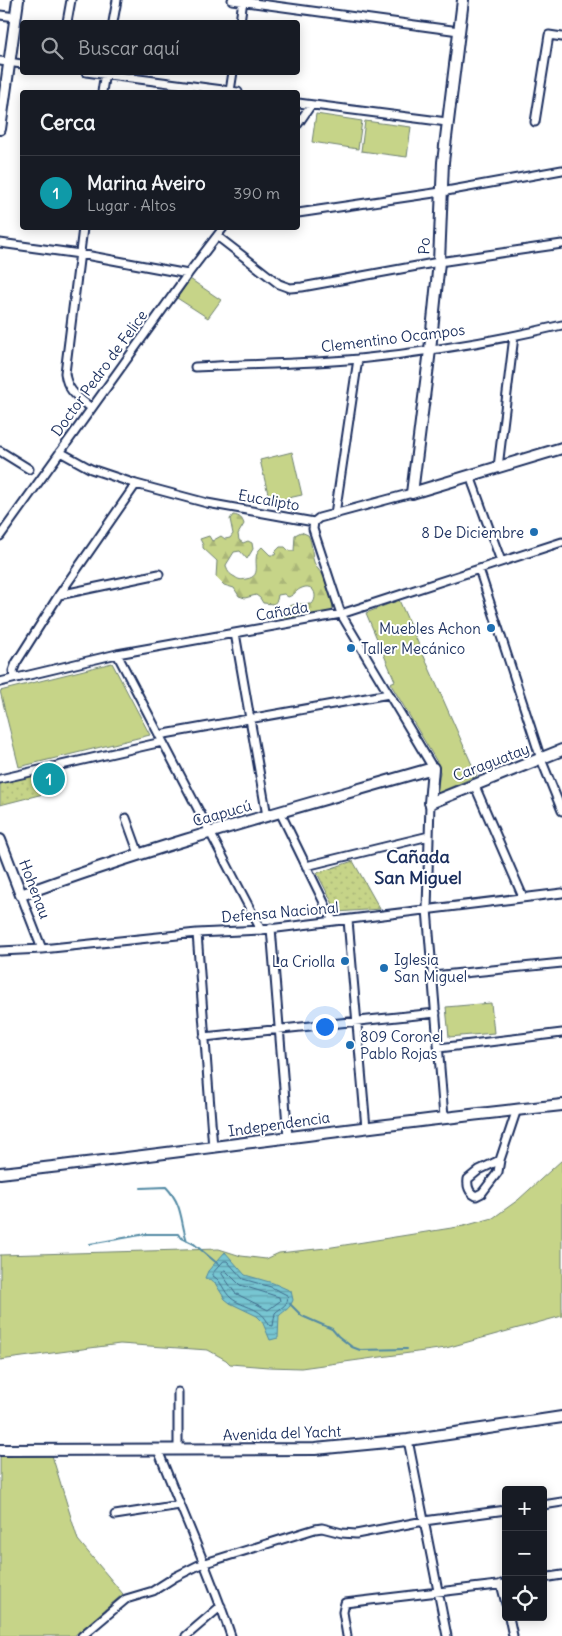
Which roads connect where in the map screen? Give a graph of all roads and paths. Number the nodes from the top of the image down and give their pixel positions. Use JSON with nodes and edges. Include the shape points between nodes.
{"nodes":[{"id":1,"x":17,"y":0,"type":"edge"},
{"id":2,"x":71,"y":0,"type":"edge"},
{"id":3,"x":117,"y":0,"type":"edge"},
{"id":4,"x":232,"y":0,"type":"edge"},
{"id":5,"x":463,"y":0,"type":"edge"},
{"id":6,"x":243,"y":1,"type":"edge"},
{"id":7,"x":0,"y":16,"type":"edge"},
{"id":8,"x":16,"y":17,"type":"junction"},
{"id":9,"x":67,"y":20,"type":"edge"},
{"id":10,"x":113,"y":20,"type":"edge"},
{"id":11,"x":240,"y":20,"type":"edge"},
{"id":12,"x":459,"y":31,"type":"junction"},
{"id":13,"x":562,"y":37,"type":"edge"},
{"id":14,"x":5,"y":62,"type":"edge"},
{"id":15,"x":20,"y":64,"type":"edge"},
{"id":16,"x":105,"y":75,"type":"edge"},
{"id":17,"x":112,"y":75,"type":"edge"},
{"id":18,"x":233,"y":75,"type":"edge"},
{"id":19,"x":102,"y":90,"type":"edge"},
{"id":20,"x":223,"y":90,"type":"edge"},
{"id":21,"x":230,"y":90,"type":"edge"},
{"id":22,"x":300,"y":103,"type":"edge"},
{"id":23,"x":311,"y":105,"type":"junction"},
{"id":24,"x":300,"y":121,"type":"edge"},
{"id":25,"x":447,"y":122,"type":"junction"},
{"id":26,"x":535,"y":122,"type":"dead end"},
{"id":27,"x":0,"y":129,"type":"edge"},
{"id":28,"x":562,"y":170,"type":"edge"},
{"id":29,"x":441,"y":192,"type":"junction"},
{"id":30,"x":300,"y":213,"type":"edge"},
{"id":31,"x":83,"y":230,"type":"edge"},
{"id":32,"x":222,"y":230,"type":"edge"},
{"id":33,"x":217,"y":236,"type":"junction"},
{"id":34,"x":0,"y":243,"type":"edge"},
{"id":35,"x":562,"y":244,"type":"edge"},
{"id":36,"x":80,"y":254,"type":"junction"},
{"id":37,"x":439,"y":262,"type":"junction"},
{"id":38,"x":188,"y":274,"type":"junction"},
{"id":39,"x":562,"y":325,"type":"edge"},
{"id":40,"x":514,"y":336,"type":"junction"},
{"id":41,"x":430,"y":350,"type":"junction"},
{"id":42,"x":358,"y":359,"type":"junction"},
{"id":43,"x":195,"y":367,"type":"dead end"},
{"id":44,"x":91,"y":408,"type":"junction"},
{"id":45,"x":562,"y":448,"type":"edge"},
{"id":46,"x":0,"y":451,"type":"edge"},
{"id":47,"x":60,"y":452,"type":"junction"},
{"id":48,"x":498,"y":467,"type":"junction"},
{"id":49,"x":29,"y":469,"type":"dead end"},
{"id":50,"x":470,"y":476,"type":"junction"},
{"id":51,"x":136,"y":484,"type":"junction"},
{"id":52,"x":412,"y":493,"type":"junction"},
{"id":53,"x":335,"y":514,"type":"junction"},
{"id":54,"x":314,"y":522,"type":"junction"},
{"id":55,"x":0,"y":536,"type":"edge"},
{"id":56,"x":562,"y":542,"type":"edge"},
{"id":57,"x":501,"y":561,"type":"junction"},
{"id":58,"x":479,"y":569,"type":"junction"},
{"id":59,"x":159,"y":574,"type":"dead end"},
{"id":60,"x":59,"y":595,"type":"junction"},
{"id":61,"x":341,"y":614,"type":"junction"},
{"id":62,"x":235,"y":633,"type":"junction"},
{"id":63,"x":117,"y":654,"type":"junction"},
{"id":64,"x":14,"y":678,"type":"junction"},
{"id":65,"x":0,"y":682,"type":"edge"},
{"id":66,"x":389,"y":694,"type":"junction"},
{"id":67,"x":249,"y":719,"type":"junction"},
{"id":68,"x":159,"y":735,"type":"junction"},
{"id":69,"x":162,"y":742,"type":"junction"},
{"id":70,"x":562,"y":750,"type":"edge"},
{"id":71,"x":541,"y":759,"type":"junction"},
{"id":72,"x":433,"y":768,"type":"junction"},
{"id":73,"x":0,"y":779,"type":"edge"},
{"id":74,"x":474,"y":784,"type":"junction"},
{"id":75,"x":430,"y":803,"type":"junction"},
{"id":76,"x":562,"y":811,"type":"edge"},
{"id":77,"x":280,"y":812,"type":"junction"},
{"id":78,"x":267,"y":816,"type":"junction"},
{"id":79,"x":126,"y":818,"type":"dead end"},
{"id":80,"x":210,"y":832,"type":"junction"},
{"id":81,"x":429,"y":836,"type":"junction"},
{"id":82,"x":0,"y":840,"type":"edge"},
{"id":83,"x":139,"y":854,"type":"junction"},
{"id":84,"x":306,"y":866,"type":"junction"},
{"id":85,"x":562,"y":894,"type":"edge"},
{"id":86,"x":21,"y":895,"type":"junction"},
{"id":87,"x":523,"y":897,"type":"junction"},
{"id":88,"x":427,"y":909,"type":"junction"},
{"id":89,"x":348,"y":920,"type":"junction"},
{"id":90,"x":333,"y":921,"type":"junction"},
{"id":91,"x":271,"y":928,"type":"junction"},
{"id":92,"x":261,"y":930,"type":"junction"},
{"id":93,"x":197,"y":933,"type":"junction"},
{"id":94,"x":42,"y":949,"type":"junction"},
{"id":95,"x":0,"y":952,"type":"edge"},
{"id":96,"x":562,"y":964,"type":"edge"},
{"id":97,"x":433,"y":976,"type":"junction"},
{"id":98,"x":436,"y":1013,"type":"junction"},
{"id":99,"x":357,"y":1022,"type":"junction"},
{"id":100,"x":279,"y":1030,"type":"junction"},
{"id":101,"x":562,"y":1033,"type":"edge"},
{"id":102,"x":204,"y":1037,"type":"junction"},
{"id":103,"x":438,"y":1048,"type":"junction"},
{"id":104,"x":562,"y":1105,"type":"edge"},
{"id":105,"x":517,"y":1110,"type":"junction"},
{"id":106,"x":444,"y":1117,"type":"junction"},
{"id":107,"x":366,"y":1128,"type":"junction"},
{"id":108,"x":288,"y":1137,"type":"junction"},
{"id":109,"x":213,"y":1148,"type":"junction"},
{"id":110,"x":500,"y":1160,"type":"junction"},
{"id":111,"x":0,"y":1173,"type":"edge"},
{"id":112,"x":178,"y":1392,"type":"dead end"},
{"id":113,"x":562,"y":1417,"type":"edge"},
{"id":114,"x":408,"y":1440,"type":"junction"},
{"id":115,"x":0,"y":1450,"type":"edge"},
{"id":116,"x":158,"y":1450,"type":"junction"},
{"id":117,"x":178,"y":1450,"type":"junction"},
{"id":118,"x":562,"y":1503,"type":"edge"},
{"id":119,"x":547,"y":1504,"type":"edge"},
{"id":120,"x":180,"y":1505,"type":"junction"},
{"id":121,"x":502,"y":1511,"type":"edge"},
{"id":122,"x":115,"y":1516,"type":"dead end"},
{"id":123,"x":424,"y":1521,"type":"junction"},
{"id":124,"x":206,"y":1564,"type":"junction"},
{"id":125,"x":562,"y":1575,"type":"edge"},
{"id":126,"x":547,"y":1577,"type":"edge"},
{"id":127,"x":502,"y":1584,"type":"edge"},
{"id":128,"x":438,"y":1591,"type":"junction"},
{"id":129,"x":221,"y":1606,"type":"junction"},
{"id":130,"x":509,"y":1621,"type":"edge"},
{"id":131,"x":86,"y":1635,"type":"edge"},
{"id":132,"x":186,"y":1636,"type":"edge"},
{"id":133,"x":231,"y":1636,"type":"edge"},
{"id":134,"x":346,"y":1636,"type":"edge"},
{"id":135,"x":447,"y":1636,"type":"edge"},
{"id":136,"x":513,"y":1636,"type":"edge"}],
"edges":[{"from":1,"to":8,"type":"street"},
{"from":2,"to":9,"type":"street"},
{"from":3,"to":10,"type":"street"},
{"from":4,"to":6,"type":"street"},
{"from":5,"to":12,"type":"street","name":"Po"},
{"from":6,"to":11,"type":"street"},
{"from":6,"to":12,"type":"street"},
{"from":7,"to":8,"type":"street"},
{"from":8,"to":14,"type":"street"},
{"from":12,"to":25,"type":"street","name":"Po"},
{"from":13,"to":26,"type":"street","via":[[549,35]]},
{"from":14,"to":15,"type":"street"},
{"from":14,"to":27,"type":"street"},
{"from":16,"to":19,"type":"street"},
{"from":17,"to":20,"type":"street"},
{"from":18,"to":21,"type":"street"},
{"from":22,"to":23,"type":"street"},
{"from":23,"to":24,"type":"street"},
{"from":23,"to":25,"type":"street"},
{"from":25,"to":29,"type":"street","name":"Po"},
{"from":28,"to":29,"type":"street"},
{"from":29,"to":30,"type":"street"},
{"from":29,"to":37,"type":"street","name":"Po"},
{"from":31,"to":36,"type":"street"},
{"from":32,"to":33,"type":"street","name":"Doctor Pedro de Felice"},
{"from":33,"to":37,"type":"street","via":[[279,284],[290,288]]},
{"from":33,"to":38,"type":"street","name":"Doctor Pedro de Felice"},
{"from":34,"to":36,"type":"street"},
{"from":35,"to":37,"type":"street"},
{"from":36,"to":38,"type":"street"},
{"from":36,"to":44,"type":"street","via":[[65,373],[70,390]]},
{"from":37,"to":41,"type":"street","name":"Po"},
{"from":38,"to":44,"type":"street","name":"Doctor Pedro de Felice"},
{"from":39,"to":40,"type":"street","name":"Clementino Ocampos"},
{"from":40,"to":41,"type":"street","name":"Clementino Ocampos"},
{"from":40,"to":48,"type":"street"},
{"from":41,"to":42,"type":"street","name":"Clementino Ocampos"},
{"from":41,"to":52,"type":"street","name":"Po"},
{"from":42,"to":43,"type":"street","name":"Clementino Ocampos"},
{"from":42,"to":53,"type":"street"},
{"from":44,"to":47,"type":"street","name":"Doctor Pedro de Felice"},
{"from":45,"to":48,"type":"street","name":"Eucalipto"},
{"from":46,"to":49,"type":"street"},
{"from":47,"to":51,"type":"street","name":"Eucalipto","via":[[91,469]]},
{"from":47,"to":55,"type":"street","name":"Doctor Pedro de Felice"},
{"from":48,"to":50,"type":"street","name":"Eucalipto"},
{"from":50,"to":52,"type":"street","name":"Eucalipto"},
{"from":50,"to":57,"type":"street"},
{"from":51,"to":54,"type":"street","name":"Eucalipto","via":[[207,503]]},
{"from":51,"to":60,"type":"street"},
{"from":52,"to":53,"type":"street","name":"Eucalipto"},
{"from":53,"to":54,"type":"street","name":"Eucalipto"},
{"from":54,"to":61,"type":"street","via":[[313,529]]},
{"from":56,"to":57,"type":"street","name":"Cañada"},
{"from":57,"to":58,"type":"street","name":"Cañada"},
{"from":58,"to":61,"type":"street","name":"Cañada"},
{"from":58,"to":71,"type":"street"},
{"from":59,"to":60,"type":"street"},
{"from":60,"to":64,"type":"street","via":[[16,663]]},
{"from":61,"to":62,"type":"street","name":"Cañada"},
{"from":61,"to":66,"type":"street"},
{"from":62,"to":63,"type":"street","name":"Cañada"},
{"from":62,"to":67,"type":"street"},
{"from":63,"to":64,"type":"street","name":"Cañada"},
{"from":63,"to":68,"type":"street"},
{"from":64,"to":65,"type":"street","name":"Cañada"},
{"from":66,"to":67,"type":"street"},
{"from":66,"to":72,"type":"street"},
{"from":67,"to":68,"type":"street"},
{"from":67,"to":78,"type":"street"},
{"from":68,"to":69,"type":"street"},
{"from":69,"to":73,"type":"street"},
{"from":69,"to":80,"type":"street"},
{"from":70,"to":71,"type":"street","name":"Caraguatay"},
{"from":71,"to":74,"type":"street","name":"Caraguatay"},
{"from":71,"to":76,"type":"street"},
{"from":72,"to":75,"type":"street"},
{"from":72,"to":77,"type":"street","name":"Caapucú"},
{"from":74,"to":75,"type":"street","name":"Caraguatay"},
{"from":74,"to":87,"type":"street"},
{"from":75,"to":81,"type":"street"},
{"from":77,"to":78,"type":"street","name":"Caapucú"},
{"from":77,"to":84,"type":"street"},
{"from":78,"to":80,"type":"street","name":"Caapucú"},
{"from":79,"to":83,"type":"street"},
{"from":80,"to":83,"type":"street","name":"Caapucú"},
{"from":80,"to":92,"type":"street"},
{"from":81,"to":84,"type":"street"},
{"from":81,"to":88,"type":"street"},
{"from":82,"to":86,"type":"street","name":"Hohenau"},
{"from":83,"to":86,"type":"street","name":"Caapucú"},
{"from":84,"to":90,"type":"street"},
{"from":85,"to":87,"type":"street","name":"Defensa Nacional"},
{"from":86,"to":94,"type":"street","name":"Hohenau"},
{"from":87,"to":88,"type":"street","name":"Defensa Nacional"},
{"from":88,"to":89,"type":"street","name":"Defensa Nacional"},
{"from":88,"to":97,"type":"street"},
{"from":89,"to":90,"type":"street","name":"Defensa Nacional"},
{"from":89,"to":99,"type":"street"},
{"from":90,"to":91,"type":"street","name":"Defensa Nacional"},
{"from":91,"to":92,"type":"street","name":"Defensa Nacional"},
{"from":91,"to":100,"type":"street"},
{"from":92,"to":93,"type":"street","name":"Defensa Nacional"},
{"from":93,"to":94,"type":"street","name":"Defensa Nacional"},
{"from":93,"to":102,"type":"street"},
{"from":94,"to":95,"type":"street","name":"Defensa Nacional"},
{"from":96,"to":97,"type":"street"},
{"from":97,"to":98,"type":"street"},
{"from":98,"to":99,"type":"street"},
{"from":98,"to":103,"type":"street"},
{"from":99,"to":100,"type":"street"},
{"from":99,"to":107,"type":"street"},
{"from":100,"to":102,"type":"street"},
{"from":100,"to":108,"type":"street"},
{"from":101,"to":103,"type":"street"},
{"from":102,"to":109,"type":"street"},
{"from":103,"to":106,"type":"street"},
{"from":104,"to":105,"type":"street","name":"Independencia"},
{"from":105,"to":106,"type":"street","name":"Independencia"},
{"from":105,"to":110,"type":"street"},
{"from":106,"to":107,"type":"street","name":"Independencia"},
{"from":107,"to":108,"type":"street","name":"Independencia"},
{"from":108,"to":109,"type":"street","name":"Independencia"},
{"from":109,"to":111,"type":"street","name":"Independencia"},
{"from":110,"to":110,"type":"street","via":[[498,1172],[490,1185],[482,1193],[473,1195],[468,1179]]},
{"from":112,"to":117,"type":"street"},
{"from":113,"to":114,"type":"street","name":"Avenida del Yacht"},
{"from":114,"to":117,"type":"street","name":"Avenida del Yacht","via":[[315,1449]]},
{"from":114,"to":123,"type":"street"},
{"from":115,"to":116,"type":"street","name":"Avenida del Yacht"},
{"from":116,"to":117,"type":"street","name":"Avenida del Yacht"},
{"from":116,"to":120,"type":"street"},
{"from":118,"to":119,"type":"street"},
{"from":120,"to":122,"type":"street"},
{"from":120,"to":124,"type":"street"},
{"from":121,"to":123,"type":"street"},
{"from":123,"to":124,"type":"street","via":[[356,1534],[314,1529]]},
{"from":123,"to":128,"type":"street"},
{"from":124,"to":129,"type":"street"},
{"from":124,"to":131,"type":"street","via":[[200,1564],[153,1591],[126,1599]]},
{"from":125,"to":126,"type":"street"},
{"from":127,"to":128,"type":"street"},
{"from":128,"to":134,"type":"street","via":[[345,1604]]},
{"from":128,"to":135,"type":"street"},
{"from":129,"to":132,"type":"street"},
{"from":129,"to":133,"type":"street"},
{"from":130,"to":136,"type":"street"}]}
